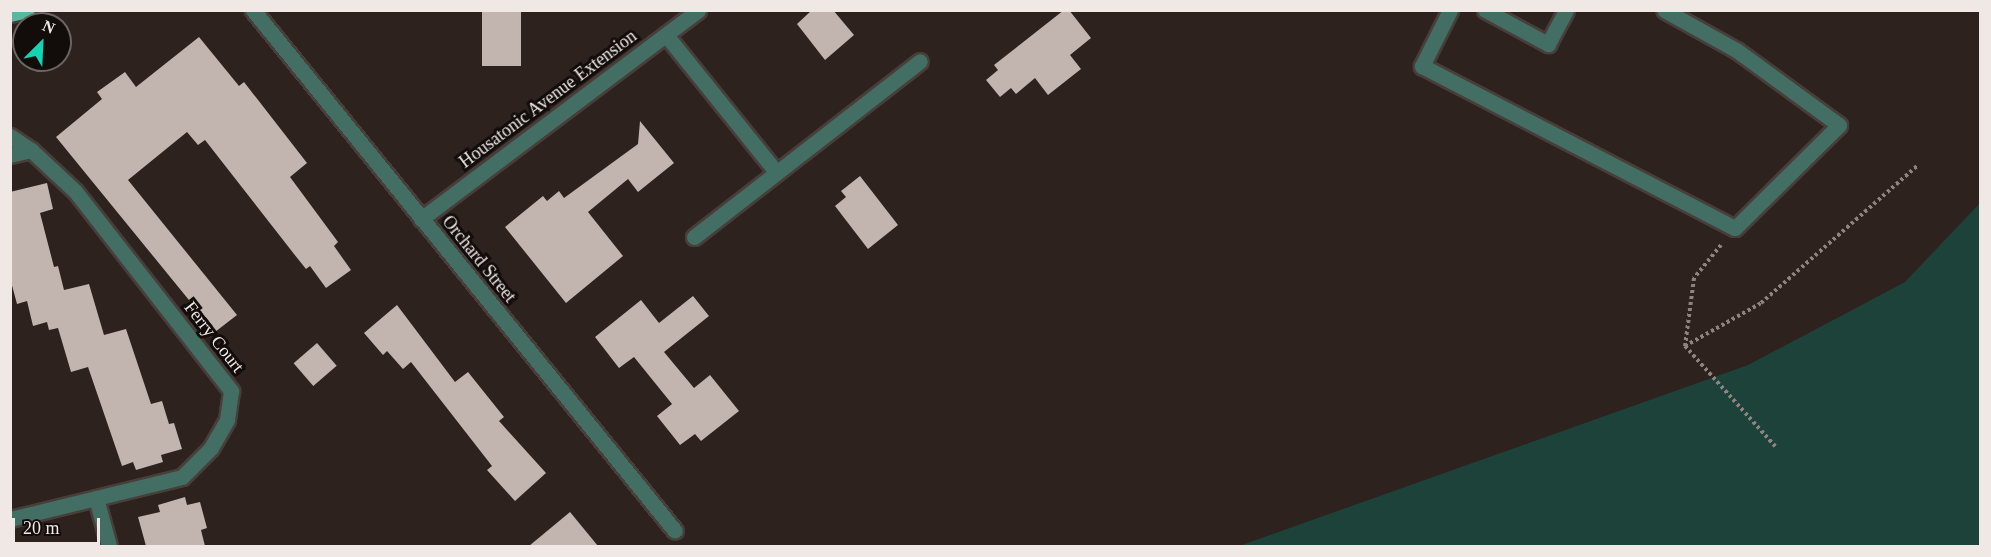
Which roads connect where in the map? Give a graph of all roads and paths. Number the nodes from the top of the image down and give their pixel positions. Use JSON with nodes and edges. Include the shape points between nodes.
{"nodes":[{"id":1,"x":27,"y":10,"type":"edge"},
{"id":2,"x":254,"y":10,"type":"edge"},
{"id":3,"x":698,"y":10,"type":"edge"},
{"id":4,"x":1450,"y":10,"type":"edge"},
{"id":5,"x":1485,"y":10,"type":"edge"},
{"id":6,"x":1566,"y":10,"type":"edge"},
{"id":7,"x":1664,"y":10,"type":"edge"},
{"id":8,"x":10,"y":14,"type":"edge"},
{"id":9,"x":666,"y":35,"type":"junction"},
{"id":10,"x":920,"y":61,"type":"dead end"},
{"id":11,"x":10,"y":136,"type":"edge"},
{"id":12,"x":31,"y":150,"type":"junction"},
{"id":13,"x":10,"y":154,"type":"edge"},
{"id":14,"x":1917,"y":166,"type":"dead end"},
{"id":15,"x":776,"y":172,"type":"junction"},
{"id":16,"x":421,"y":219,"type":"junction"},
{"id":17,"x":1735,"y":228,"type":"junction"},
{"id":18,"x":694,"y":237,"type":"dead end"},
{"id":19,"x":1685,"y":346,"type":"junction"},
{"id":20,"x":1775,"y":446,"type":"dead end"},
{"id":21,"x":96,"y":498,"type":"junction"},
{"id":22,"x":10,"y":519,"type":"edge"},
{"id":23,"x":675,"y":531,"type":"dead end"},
{"id":24,"x":109,"y":546,"type":"edge"}],
"edges":[{"from":1,"to":8,"type":"main road"},
{"from":2,"to":16,"type":"street","name":"Orchard Street"},
{"from":3,"to":9,"type":"street","name":"Housatonic Avenue Extension"},
{"from":4,"to":17,"type":"street","via":[[1422,66]]},
{"from":5,"to":6,"type":"street","via":[[1548,44]]},
{"from":7,"to":17,"type":"street","via":[[1736,50],[1839,125]]},
{"from":9,"to":15,"type":"street"},
{"from":9,"to":16,"type":"street","name":"Housatonic Avenue Extension"},
{"from":10,"to":15,"type":"street"},
{"from":11,"to":12,"type":"street","name":"Ferry Court"},
{"from":12,"to":13,"type":"street"},
{"from":12,"to":21,"type":"street","name":"Ferry Court","via":[[75,192],[231,391],[227,420],[211,448],[182,477]]},
{"from":14,"to":19,"type":"path","via":[[1761,303]]},
{"from":15,"to":18,"type":"street"},
{"from":16,"to":23,"type":"street","name":"Orchard Street"},
{"from":17,"to":19,"type":"path","via":[[1694,278]]},
{"from":19,"to":20,"type":"path"},
{"from":21,"to":22,"type":"street","name":"Ferry Court"},
{"from":21,"to":24,"type":"street"}]}
